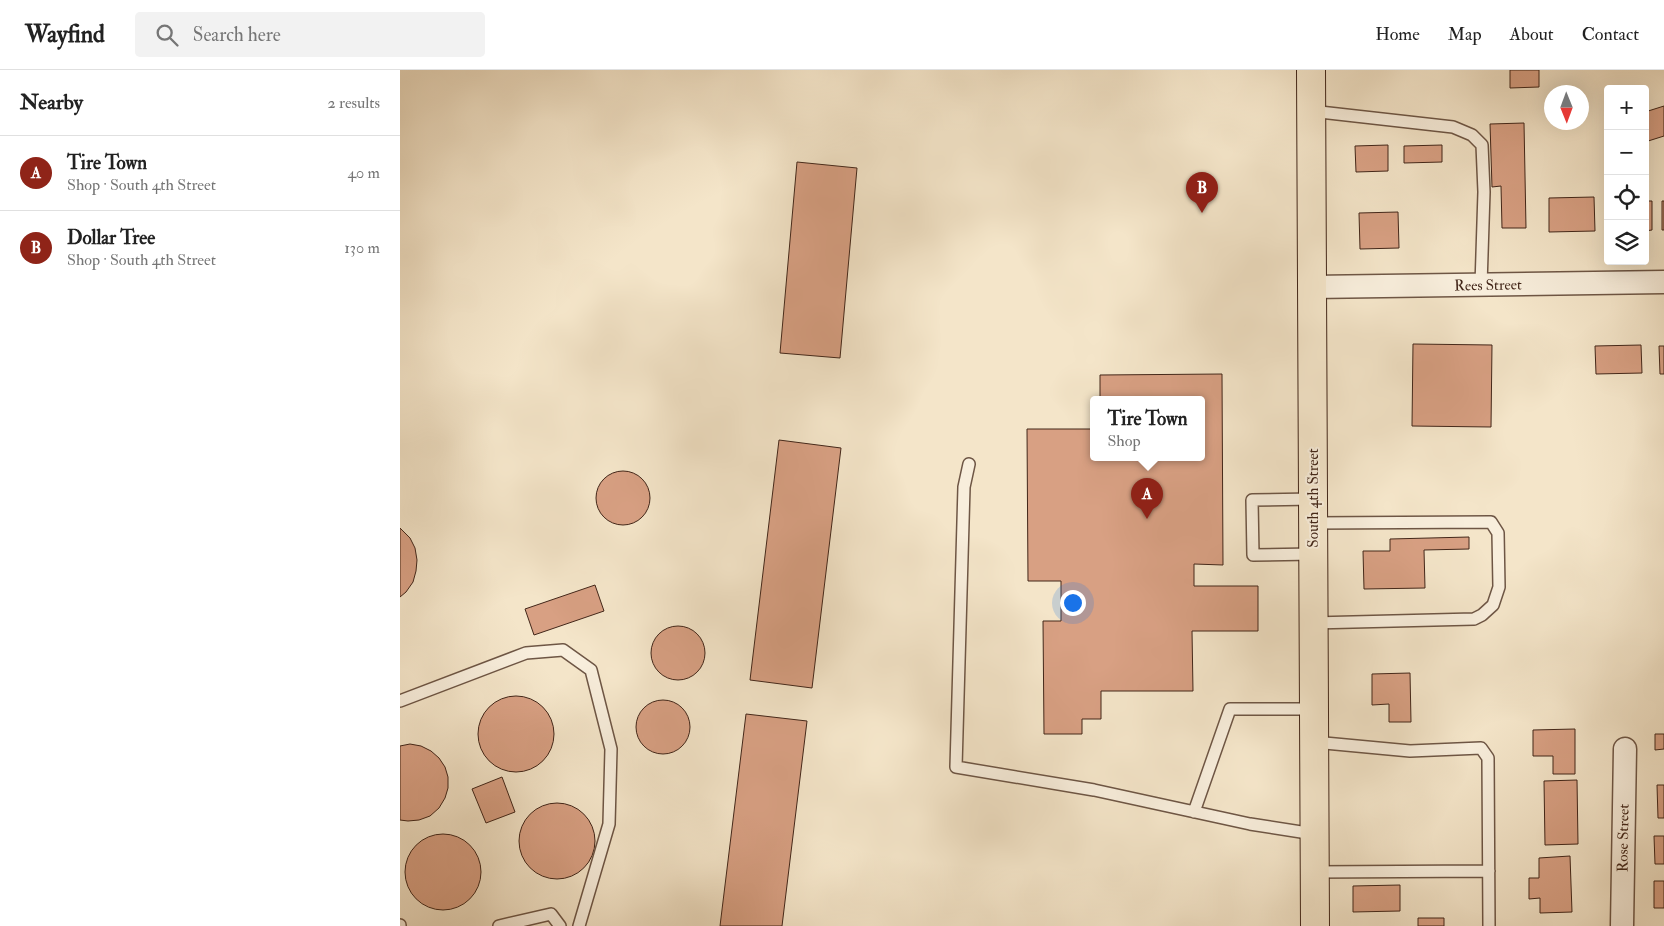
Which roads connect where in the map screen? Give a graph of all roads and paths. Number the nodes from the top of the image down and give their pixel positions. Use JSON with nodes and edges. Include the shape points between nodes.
{"nodes":[{"id":1,"x":1311,"y":70,"type":"edge"},
{"id":2,"x":1311,"y":111,"type":"junction"},
{"id":3,"x":1664,"y":282,"type":"edge"},
{"id":4,"x":1481,"y":285,"type":"junction"},
{"id":5,"x":1312,"y":287,"type":"junction"},
{"id":6,"x":969,"y":464,"type":"dead end"},
{"id":7,"x":1313,"y":511,"type":"junction"},
{"id":8,"x":1313,"y":554,"type":"junction"},
{"id":9,"x":1313,"y":623,"type":"junction"},
{"id":10,"x":400,"y":702,"type":"edge"},
{"id":11,"x":1314,"y":709,"type":"junction"},
{"id":12,"x":1314,"y":742,"type":"junction"},
{"id":13,"x":1625,"y":749,"type":"dead end"},
{"id":14,"x":1194,"y":812,"type":"junction"},
{"id":15,"x":1314,"y":834,"type":"junction"},
{"id":16,"x":1489,"y":871,"type":"junction"},
{"id":17,"x":1314,"y":872,"type":"junction"},
{"id":18,"x":499,"y":926,"type":"edge"},
{"id":19,"x":560,"y":926,"type":"edge"},
{"id":20,"x":579,"y":926,"type":"edge"},
{"id":21,"x":1315,"y":926,"type":"edge"},
{"id":22,"x":1489,"y":926,"type":"edge"},
{"id":23,"x":1622,"y":926,"type":"edge"}],
"edges":[{"from":1,"to":2,"type":"highway","name":"South 4th Street"},
{"from":2,"to":4,"type":"lane","via":[[1453,127],[1472,135],[1482,145]]},
{"from":2,"to":5,"type":"highway","name":"South 4th Street"},
{"from":3,"to":4,"type":"street","name":"Rees Street"},
{"from":4,"to":5,"type":"street","name":"Rees Street"},
{"from":5,"to":7,"type":"highway","name":"South 4th Street"},
{"from":6,"to":14,"type":"lane","via":[[964,487],[956,767],[1094,790]]},
{"from":7,"to":8,"type":"highway","name":"South 4th Street"},
{"from":7,"to":8,"type":"lane","via":[[1252,500],[1253,555]]},
{"from":7,"to":9,"type":"lane","via":[[1491,522],[1498,533],[1499,587],[1493,605],[1474,619]]},
{"from":8,"to":9,"type":"highway","name":"South 4th Street"},
{"from":9,"to":11,"type":"highway","name":"South 4th Street"},
{"from":10,"to":20,"type":"lane","via":[[526,653],[563,650],[591,670],[610,748],[609,824]]},
{"from":11,"to":12,"type":"highway","name":"South 4th Street"},
{"from":11,"to":14,"type":"lane","via":[[1230,709]]},
{"from":12,"to":15,"type":"highway","name":"South 4th Street"},
{"from":12,"to":16,"type":"lane","via":[[1410,751],[1481,748],[1488,758]]},
{"from":13,"to":23,"type":"street","name":"Rose Street"},
{"from":14,"to":15,"type":"lane"},
{"from":15,"to":17,"type":"highway","name":"South 4th Street"},
{"from":16,"to":17,"type":"lane"},
{"from":16,"to":22,"type":"lane"},
{"from":17,"to":21,"type":"highway","name":"South 4th Street"},
{"from":18,"to":19,"type":"lane","via":[[551,914]]}]}
